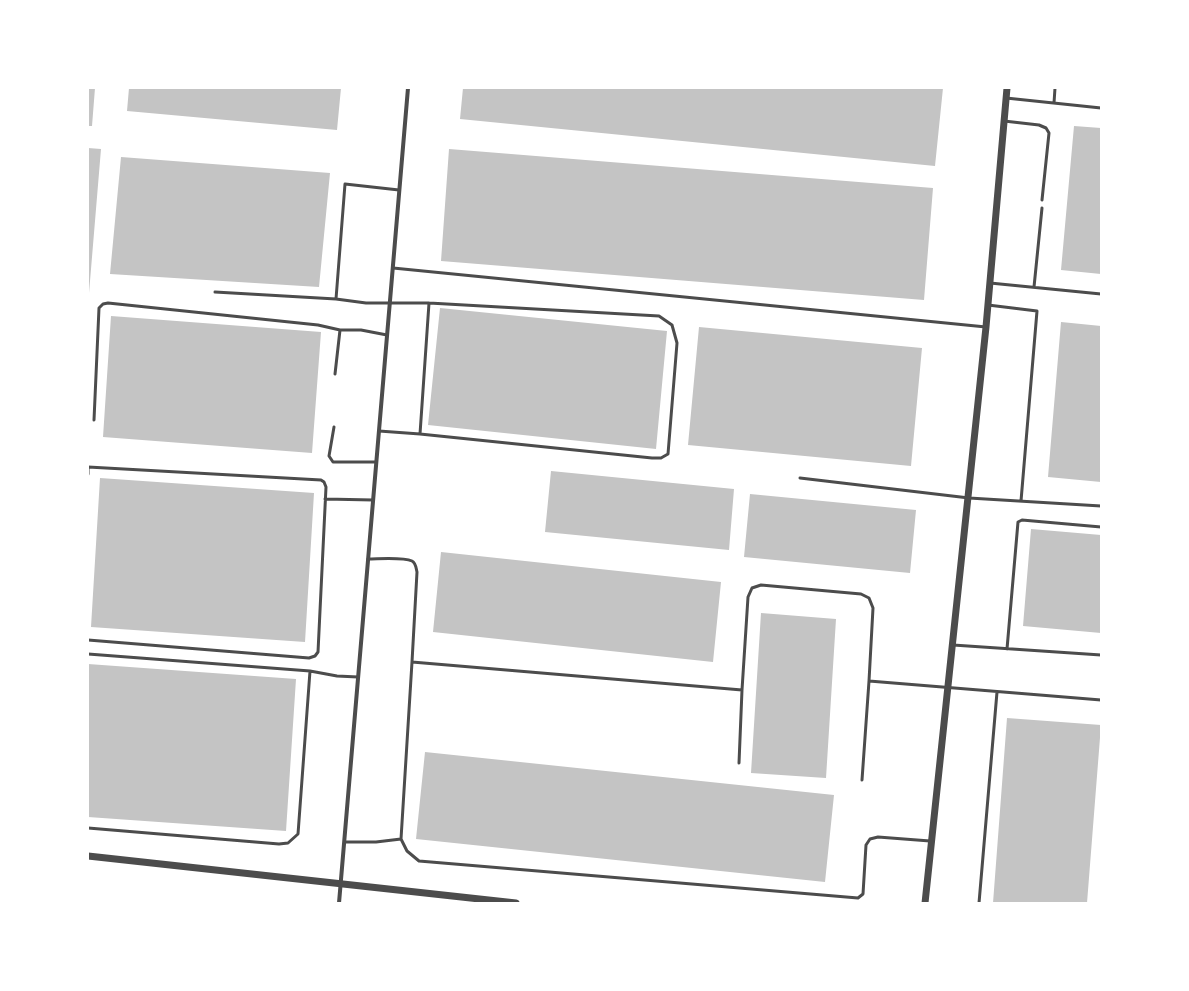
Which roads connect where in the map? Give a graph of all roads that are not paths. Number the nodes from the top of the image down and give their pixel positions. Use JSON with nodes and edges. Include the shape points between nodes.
{"nodes":[{"id":1,"x":408,"y":88,"type":"edge"},
{"id":2,"x":1007,"y":88,"type":"edge"},
{"id":3,"x":1055,"y":88,"type":"edge"},
{"id":4,"x":1006,"y":98,"type":"junction"},
{"id":5,"x":1054,"y":103,"type":"junction"},
{"id":6,"x":1101,"y":108,"type":"edge"},
{"id":7,"x":1004,"y":121,"type":"junction"},
{"id":8,"x":399,"y":190,"type":"junction"},
{"id":9,"x":1042,"y":200,"type":"dead end"},
{"id":10,"x":1042,"y":208,"type":"dead end"},
{"id":11,"x":392,"y":268,"type":"junction"},
{"id":12,"x":990,"y":283,"type":"junction"},
{"id":13,"x":1034,"y":287,"type":"junction"},
{"id":14,"x":215,"y":292,"type":"dead end"},
{"id":15,"x":1101,"y":294,"type":"edge"},
{"id":16,"x":336,"y":299,"type":"junction"},
{"id":17,"x":390,"y":303,"type":"junction"},
{"id":18,"x":429,"y":303,"type":"junction"},
{"id":19,"x":988,"y":305,"type":"junction"},
{"id":20,"x":986,"y":327,"type":"junction"},
{"id":21,"x":340,"y":330,"type":"junction"},
{"id":22,"x":387,"y":335,"type":"junction"},
{"id":23,"x":335,"y":374,"type":"dead end"},
{"id":24,"x":94,"y":420,"type":"dead end"},
{"id":25,"x":334,"y":427,"type":"dead end"},
{"id":26,"x":379,"y":431,"type":"junction"},
{"id":27,"x":420,"y":434,"type":"junction"},
{"id":28,"x":376,"y":462,"type":"junction"},
{"id":29,"x":88,"y":474,"type":"edge"},
{"id":30,"x":800,"y":478,"type":"dead end"},
{"id":31,"x":969,"y":498,"type":"junction"},
{"id":32,"x":326,"y":499,"type":"junction"},
{"id":33,"x":373,"y":500,"type":"junction"},
{"id":34,"x":1021,"y":501,"type":"junction"},
{"id":35,"x":1101,"y":506,"type":"edge"},
{"id":36,"x":1101,"y":527,"type":"edge"},
{"id":37,"x":368,"y":559,"type":"junction"},
{"id":38,"x":88,"y":640,"type":"edge"},
{"id":39,"x":953,"y":645,"type":"junction"},
{"id":40,"x":1008,"y":649,"type":"junction"},
{"id":41,"x":88,"y":654,"type":"edge"},
{"id":42,"x":1101,"y":655,"type":"edge"},
{"id":43,"x":412,"y":662,"type":"junction"},
{"id":44,"x":310,"y":671,"type":"junction"},
{"id":45,"x":358,"y":677,"type":"junction"},
{"id":46,"x":869,"y":681,"type":"junction"},
{"id":47,"x":948,"y":688,"type":"junction"},
{"id":48,"x":742,"y":690,"type":"junction"},
{"id":49,"x":997,"y":692,"type":"junction"},
{"id":50,"x":1101,"y":700,"type":"edge"},
{"id":51,"x":739,"y":763,"type":"dead end"},
{"id":52,"x":862,"y":780,"type":"dead end"},
{"id":53,"x":88,"y":828,"type":"edge"},
{"id":54,"x":401,"y":839,"type":"junction"},
{"id":55,"x":345,"y":842,"type":"junction"},
{"id":56,"x":932,"y":842,"type":"junction"},
{"id":57,"x":88,"y":856,"type":"edge"},
{"id":58,"x":341,"y":884,"type":"junction"},
{"id":59,"x":339,"y":903,"type":"edge"},
{"id":60,"x":516,"y":903,"type":"edge"},
{"id":61,"x":925,"y":903,"type":"edge"},
{"id":62,"x":979,"y":903,"type":"edge"}],
"edges":[{"from":1,"to":8,"type":"street"},
{"from":2,"to":4,"type":"street"},
{"from":3,"to":5,"type":"lane"},
{"from":4,"to":5,"type":"lane"},
{"from":4,"to":7,"type":"street"},
{"from":5,"to":6,"type":"lane"},
{"from":7,"to":9,"type":"lane","via":[[1039,125],[1046,128],[1049,133]]},
{"from":7,"to":12,"type":"street"},
{"from":8,"to":11,"type":"street"},
{"from":8,"to":16,"type":"lane","via":[[346,184]]},
{"from":10,"to":13,"type":"lane"},
{"from":11,"to":17,"type":"street"},
{"from":11,"to":20,"type":"lane"},
{"from":12,"to":13,"type":"lane"},
{"from":12,"to":19,"type":"street"},
{"from":13,"to":15,"type":"lane"},
{"from":14,"to":16,"type":"lane"},
{"from":16,"to":17,"type":"lane"},
{"from":17,"to":18,"type":"lane"},
{"from":17,"to":22,"type":"street"},
{"from":18,"to":27,"type":"lane"},
{"from":18,"to":27,"type":"lane","via":[[659,316],[672,325],[677,343],[668,454],[660,458]]},
{"from":19,"to":20,"type":"street"},
{"from":19,"to":34,"type":"lane","via":[[1037,311]]},
{"from":20,"to":31,"type":"street"},
{"from":21,"to":22,"type":"lane","via":[[361,330]]},
{"from":21,"to":23,"type":"lane"},
{"from":21,"to":24,"type":"lane","via":[[318,325],[103,304],[99,308]]},
{"from":22,"to":26,"type":"street"},
{"from":25,"to":28,"type":"lane","via":[[329,456],[333,462]]},
{"from":26,"to":27,"type":"lane"},
{"from":26,"to":28,"type":"street"},
{"from":28,"to":33,"type":"street"},
{"from":29,"to":32,"type":"lane","via":[[88,467],[320,480],[326,487]]},
{"from":30,"to":31,"type":"lane"},
{"from":31,"to":34,"type":"lane"},
{"from":31,"to":39,"type":"street"},
{"from":32,"to":33,"type":"lane"},
{"from":32,"to":38,"type":"lane","via":[[318,652],[315,656],[309,658]]},
{"from":33,"to":37,"type":"street"},
{"from":34,"to":35,"type":"lane"},
{"from":36,"to":40,"type":"lane","via":[[1022,520],[1018,522]]},
{"from":37,"to":43,"type":"lane","via":[[412,561],[416,565]]},
{"from":37,"to":45,"type":"street"},
{"from":39,"to":40,"type":"lane"},
{"from":39,"to":47,"type":"street"},
{"from":40,"to":42,"type":"lane"},
{"from":41,"to":44,"type":"lane"},
{"from":43,"to":48,"type":"lane"},
{"from":43,"to":54,"type":"lane"},
{"from":44,"to":45,"type":"lane"},
{"from":44,"to":53,"type":"lane","via":[[298,834],[288,843]]},
{"from":45,"to":55,"type":"street"},
{"from":46,"to":47,"type":"lane"},
{"from":46,"to":48,"type":"lane","via":[[873,608],[869,598],[861,594],[760,585],[752,588],[748,597]]},
{"from":46,"to":52,"type":"lane"},
{"from":47,"to":49,"type":"lane"},
{"from":47,"to":56,"type":"street"},
{"from":48,"to":51,"type":"lane"},
{"from":49,"to":50,"type":"lane"},
{"from":49,"to":62,"type":"lane"},
{"from":54,"to":55,"type":"lane"},
{"from":54,"to":56,"type":"lane","via":[[407,851],[419,861],[850,899],[863,894],[866,845],[870,839],[878,837]]},
{"from":55,"to":58,"type":"street"},
{"from":56,"to":61,"type":"street"},
{"from":57,"to":58,"type":"street"},
{"from":58,"to":59,"type":"street"},
{"from":58,"to":60,"type":"street"}]}
